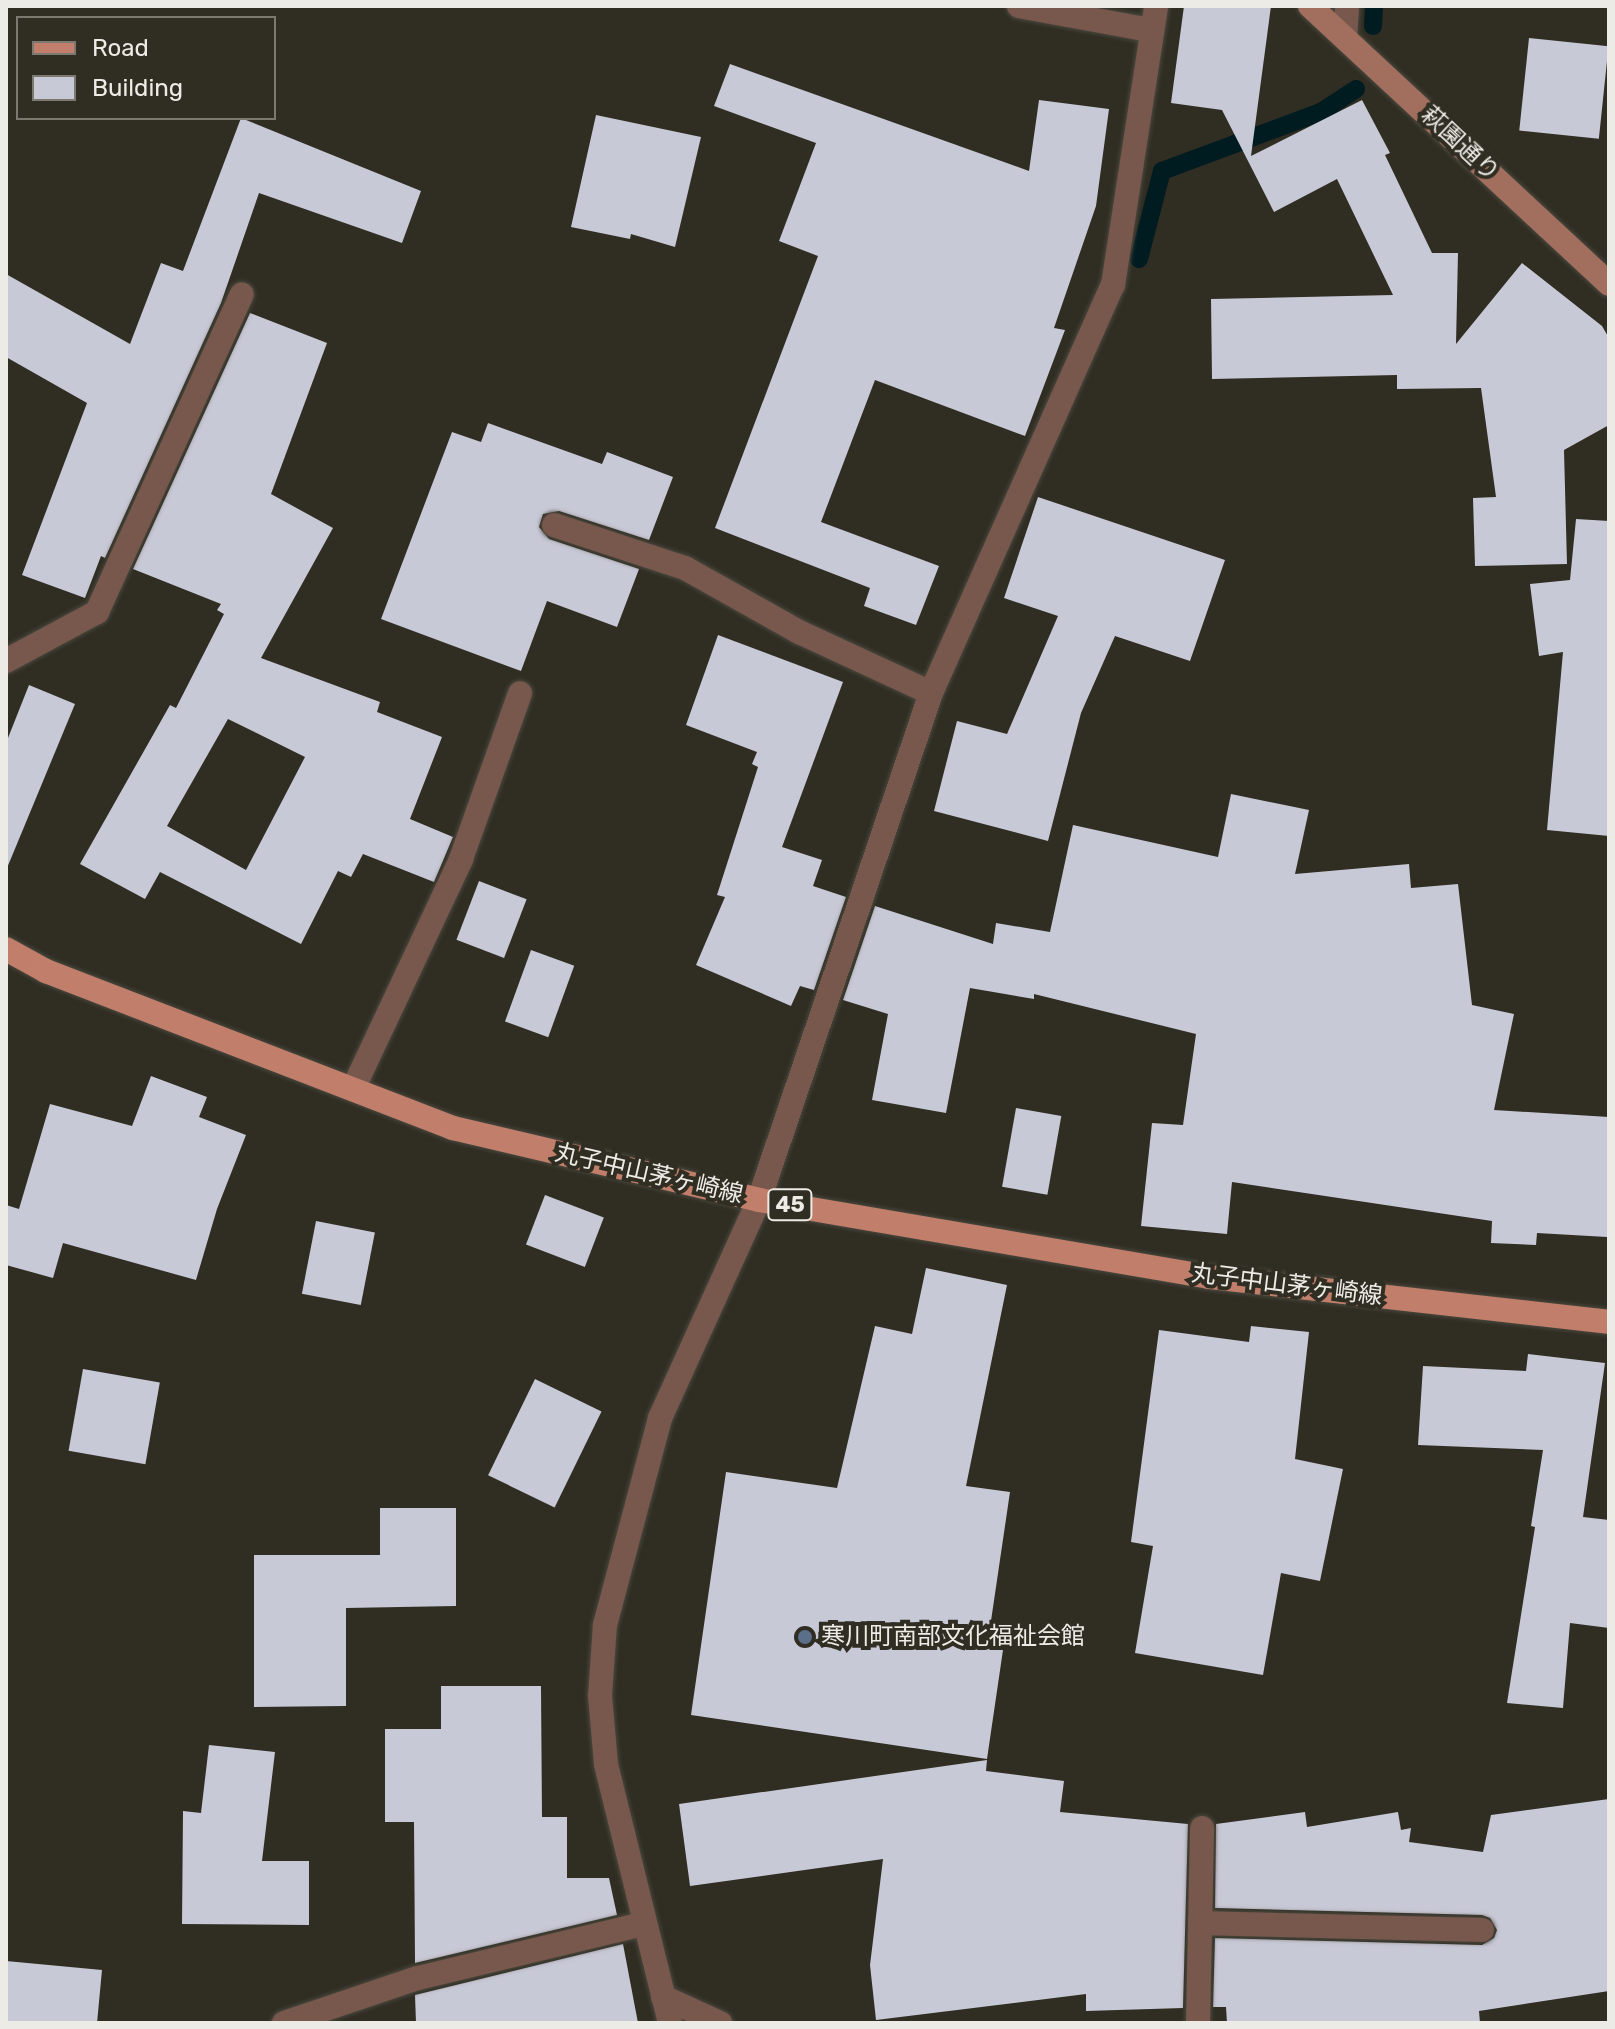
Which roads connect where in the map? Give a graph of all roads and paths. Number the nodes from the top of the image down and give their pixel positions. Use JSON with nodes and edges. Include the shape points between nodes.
{"nodes":[{"id":1,"x":1019,"y":6,"type":"edge"},
{"id":2,"x":1156,"y":6,"type":"edge"},
{"id":3,"x":1310,"y":6,"type":"edge"},
{"id":4,"x":1347,"y":6,"type":"edge"},
{"id":5,"x":1150,"y":30,"type":"junction"},
{"id":6,"x":1345,"y":38,"type":"junction"},
{"id":7,"x":1609,"y":284,"type":"edge"},
{"id":8,"x":242,"y":294,"type":"dead end"},
{"id":9,"x":554,"y":525,"type":"dead end"},
{"id":10,"x":6,"y":661,"type":"edge"},
{"id":11,"x":520,"y":693,"type":"dead end"},
{"id":12,"x":931,"y":693,"type":"junction"},
{"id":13,"x":6,"y":949,"type":"edge"},
{"id":14,"x":353,"y":1089,"type":"junction"},
{"id":15,"x":759,"y":1200,"type":"junction"},
{"id":16,"x":1609,"y":1322,"type":"edge"},
{"id":17,"x":1202,"y":1828,"type":"dead end"},
{"id":18,"x":1200,"y":1923,"type":"junction"},
{"id":19,"x":643,"y":1924,"type":"junction"},
{"id":20,"x":1482,"y":1930,"type":"dead end"},
{"id":21,"x":680,"y":2017,"type":"edge"},
{"id":22,"x":284,"y":2023,"type":"edge"},
{"id":23,"x":720,"y":2023,"type":"edge"},
{"id":24,"x":1198,"y":2023,"type":"edge"}],
"edges":[{"from":1,"to":5,"type":"street"},
{"from":2,"to":5,"type":"street"},
{"from":3,"to":6,"type":"street","name":"萩園通り"},
{"from":4,"to":6,"type":"street"},
{"from":5,"to":12,"type":"street","via":[[1113,285]]},
{"from":6,"to":7,"type":"street","name":"萩園通り"},
{"from":8,"to":10,"type":"street","via":[[97,612]]},
{"from":9,"to":12,"type":"street","via":[[685,568],[799,632]]},
{"from":11,"to":14,"type":"street","via":[[461,859]]},
{"from":12,"to":15,"type":"street"},
{"from":13,"to":14,"type":"main road","name":"丸子中山茅ヶ崎線","number":"45","via":[[46,971]]},
{"from":14,"to":15,"type":"main road","name":"丸子中山茅ヶ崎線","number":"45","via":[[453,1128]]},
{"from":15,"to":16,"type":"main road","name":"丸子中山茅ヶ崎線","number":"45","via":[[1209,1277]]},
{"from":15,"to":19,"type":"street","via":[[660,1418],[605,1625],[600,1696],[606,1764]]},
{"from":17,"to":18,"type":"street"},
{"from":18,"to":20,"type":"street"},
{"from":18,"to":24,"type":"street"},
{"from":19,"to":21,"type":"street","via":[[663,1997]]},
{"from":19,"to":22,"type":"street","via":[[418,1978]]},
{"from":21,"to":23,"type":"street"}]}
